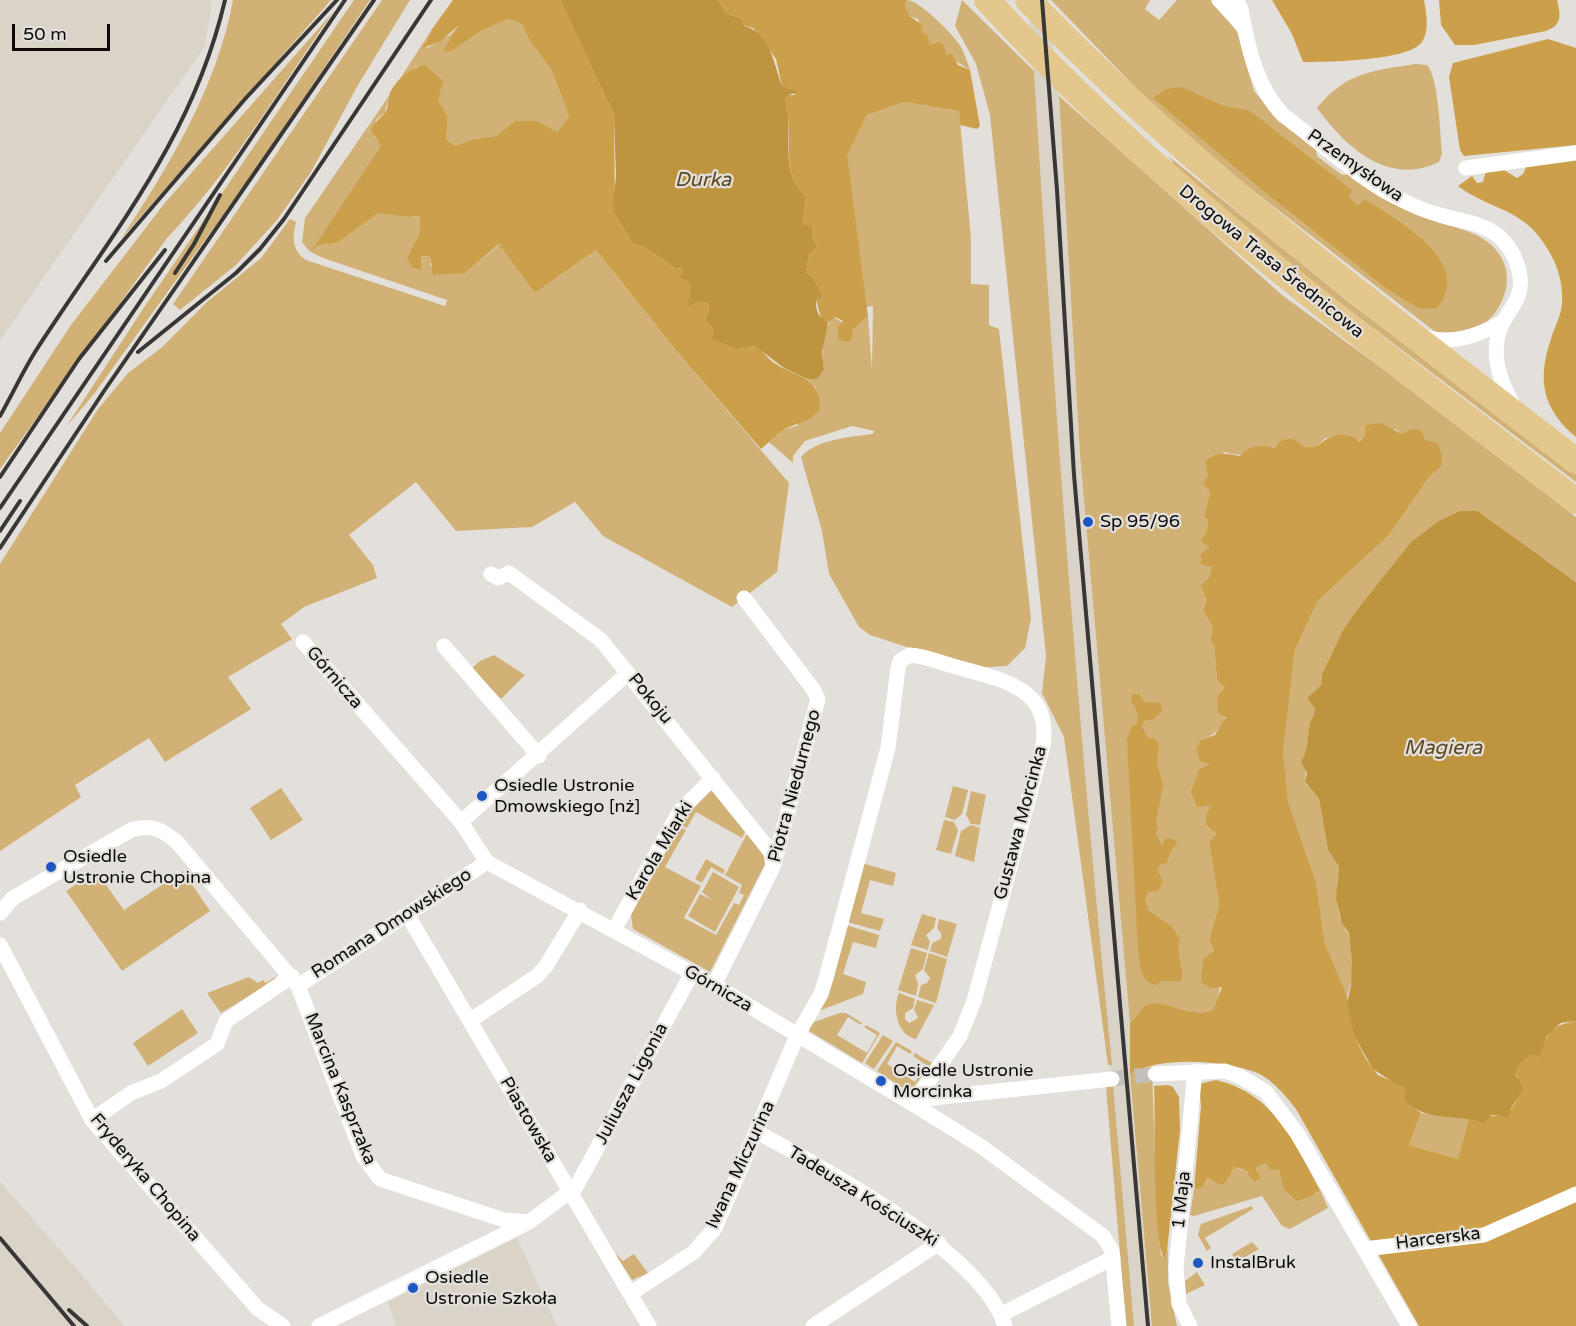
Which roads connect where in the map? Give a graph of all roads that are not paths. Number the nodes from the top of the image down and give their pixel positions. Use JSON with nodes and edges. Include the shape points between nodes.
{"nodes":[{"id":1,"x":987,"y":0,"type":"edge"},
{"id":2,"x":1028,"y":0,"type":"edge"},
{"id":3,"x":1219,"y":0,"type":"edge"},
{"id":4,"x":1236,"y":0,"type":"edge"},
{"id":5,"x":1245,"y":27,"type":"junction"},
{"id":6,"x":1576,"y":153,"type":"edge"},
{"id":7,"x":1466,"y":168,"type":"dead end"},
{"id":8,"x":1503,"y":322,"type":"junction"},
{"id":9,"x":1407,"y":332,"type":"junction"},
{"id":10,"x":1521,"y":418,"type":"junction"},
{"id":11,"x":1576,"y":461,"type":"edge"},
{"id":12,"x":1576,"y":501,"type":"edge"},
{"id":13,"x":491,"y":574,"type":"dead end"},
{"id":14,"x":744,"y":598,"type":"dead end"},
{"id":15,"x":303,"y":642,"type":"dead end"},
{"id":16,"x":444,"y":646,"type":"dead end"},
{"id":17,"x":628,"y":673,"type":"junction"},
{"id":18,"x":539,"y":756,"type":"junction"},
{"id":19,"x":713,"y":778,"type":"junction"},
{"id":20,"x":461,"y":822,"type":"junction"},
{"id":21,"x":487,"y":862,"type":"junction"},
{"id":22,"x":773,"y":867,"type":"junction"},
{"id":23,"x":580,"y":910,"type":"junction"},
{"id":24,"x":0,"y":913,"type":"edge"},
{"id":25,"x":407,"y":914,"type":"junction"},
{"id":26,"x":614,"y":930,"type":"junction"},
{"id":27,"x":0,"y":945,"type":"edge"},
{"id":28,"x":692,"y":973,"type":"junction"},
{"id":29,"x":295,"y":981,"type":"junction"},
{"id":30,"x":714,"y":985,"type":"junction"},
{"id":31,"x":471,"y":1020,"type":"junction"},
{"id":32,"x":797,"y":1036,"type":"junction"},
{"id":33,"x":1195,"y":1071,"type":"junction"},
{"id":34,"x":1155,"y":1074,"type":"tunnel mouth"},
{"id":35,"x":1112,"y":1079,"type":"tunnel mouth"},
{"id":36,"x":913,"y":1104,"type":"junction"},
{"id":37,"x":92,"y":1120,"type":"junction"},
{"id":38,"x":757,"y":1132,"type":"junction"},
{"id":39,"x":570,"y":1194,"type":"junction"},
{"id":40,"x":1576,"y":1194,"type":"edge"},
{"id":41,"x":529,"y":1222,"type":"junction"},
{"id":42,"x":939,"y":1243,"type":"junction"},
{"id":43,"x":1364,"y":1249,"type":"junction"},
{"id":44,"x":1113,"y":1258,"type":"junction"},
{"id":45,"x":630,"y":1294,"type":"junction"},
{"id":46,"x":1004,"y":1320,"type":"edge"},
{"id":47,"x":283,"y":1326,"type":"edge"},
{"id":48,"x":319,"y":1326,"type":"edge"},
{"id":49,"x":649,"y":1326,"type":"edge"},
{"id":50,"x":813,"y":1326,"type":"edge"},
{"id":51,"x":1119,"y":1326,"type":"edge"},
{"id":52,"x":1190,"y":1326,"type":"edge"},
{"id":53,"x":1409,"y":1326,"type":"edge"}],
"edges":[{"from":1,"to":12,"type":"main road","name":"Drogowa Trasa Średnicowa","via":[[1175,184],[1342,322]]},
{"from":2,"to":9,"type":"main road","name":"Drogowa Trasa Średnicowa","via":[[1092,68],[1181,149]]},
{"from":3,"to":5,"type":"street","name":"Przemysłowa"},
{"from":4,"to":5,"type":"street","name":"Przemysłowa"},
{"from":5,"to":8,"type":"street","name":"Przemysłowa","via":[[1259,81],[1283,115],[1394,196],[1438,215],[1481,226],[1507,244],[1518,264],[1521,280],[1516,302]]},
{"from":6,"to":7,"type":"street"},
{"from":8,"to":9,"type":"street","via":[[1484,332],[1441,342]]},
{"from":8,"to":10,"type":"street","name":"Przemysłowa","via":[[1496,363],[1503,386]]},
{"from":9,"to":10,"type":"main road","name":"Drogowa Trasa Średnicowa"},
{"from":10,"to":11,"type":"main road","name":"Drogowa Trasa Średnicowa"},
{"from":13,"to":17,"type":"street","name":"Pokoju","via":[[498,578],[509,573],[590,630]]},
{"from":14,"to":22,"type":"street","name":"Piotra Niedurnego","via":[[818,699]]},
{"from":15,"to":20,"type":"street","name":"Górnicza"},
{"from":16,"to":18,"type":"street"},
{"from":17,"to":18,"type":"street"},
{"from":17,"to":19,"type":"street","name":"Pokoju"},
{"from":18,"to":20,"type":"street"},
{"from":19,"to":22,"type":"street","name":"Pokoju","via":[[771,852]]},
{"from":19,"to":26,"type":"street","name":"Karola Miarki","via":[[679,812]]},
{"from":20,"to":21,"type":"street","name":"Górnicza"},
{"from":21,"to":23,"type":"street","name":"Górnicza"},
{"from":21,"to":25,"type":"street","name":"Romana Dmowskiego"},
{"from":22,"to":30,"type":"street","name":"Piotra Niedurnego"},
{"from":23,"to":26,"type":"street","name":"Górnicza"},
{"from":23,"to":31,"type":"street","via":[[537,976]]},
{"from":24,"to":29,"type":"street","via":[[13,898],[131,830],[153,827],[177,842]]},
{"from":25,"to":29,"type":"street","name":"Romana Dmowskiego"},
{"from":25,"to":31,"type":"street","name":"Piastowska"},
{"from":26,"to":28,"type":"street","name":"Górnicza"},
{"from":27,"to":37,"type":"street","name":"Fryderyka Chopina"},
{"from":28,"to":30,"type":"street","name":"Górnicza"},
{"from":28,"to":39,"type":"street","name":"Juliusza Ligonia"},
{"from":29,"to":37,"type":"street","name":"Romana Dmowskiego","via":[[226,1021],[217,1044]]},
{"from":29,"to":41,"type":"street","name":"Marcina Kasprzaka","via":[[363,1155],[380,1179],[504,1220]]},
{"from":30,"to":32,"type":"street","name":"Górnicza"},
{"from":31,"to":39,"type":"street","name":"Piastowska"},
{"from":32,"to":36,"type":"street","name":"Górnicza"},
{"from":32,"to":36,"type":"street","name":"Gustawa Morcinka","via":[[826,978],[888,748],[900,661],[916,656],[1016,684],[1026,691],[1041,713],[1045,725],[1043,746],[974,1001],[960,1036]]},
{"from":32,"to":38,"type":"street","name":"Iwana Miczurina"},
{"from":33,"to":34,"type":"street"},
{"from":33,"to":43,"type":"street","via":[[1225,1071],[1241,1077],[1275,1102],[1297,1132]]},
{"from":33,"to":52,"type":"street","name":"1 Maja","via":[[1176,1268],[1179,1304]]},
{"from":35,"to":36,"type":"street","via":[[923,1098]]},
{"from":36,"to":44,"type":"street","name":"Górnicza","via":[[982,1147],[1102,1236],[1111,1246]]},
{"from":37,"to":47,"type":"street","name":"Fryderyka Chopina","via":[[258,1308]]},
{"from":38,"to":42,"type":"street","name":"Tadeusza Kościuszki"},
{"from":38,"to":45,"type":"street","name":"Iwana Miczurina","via":[[710,1235],[694,1252]]},
{"from":39,"to":41,"type":"street"},
{"from":39,"to":45,"type":"street","name":"Piastowska"},
{"from":40,"to":43,"type":"street","name":"Harcerska","via":[[1484,1235]]},
{"from":41,"to":48,"type":"street"},
{"from":42,"to":46,"type":"street","name":"Tadeusza Kościuszki","via":[[997,1304]]},
{"from":42,"to":50,"type":"street"},
{"from":43,"to":53,"type":"street"},
{"from":44,"to":46,"type":"street"},
{"from":44,"to":51,"type":"street","name":"Górnicza"},
{"from":45,"to":49,"type":"street","name":"Piastowska"}]}
